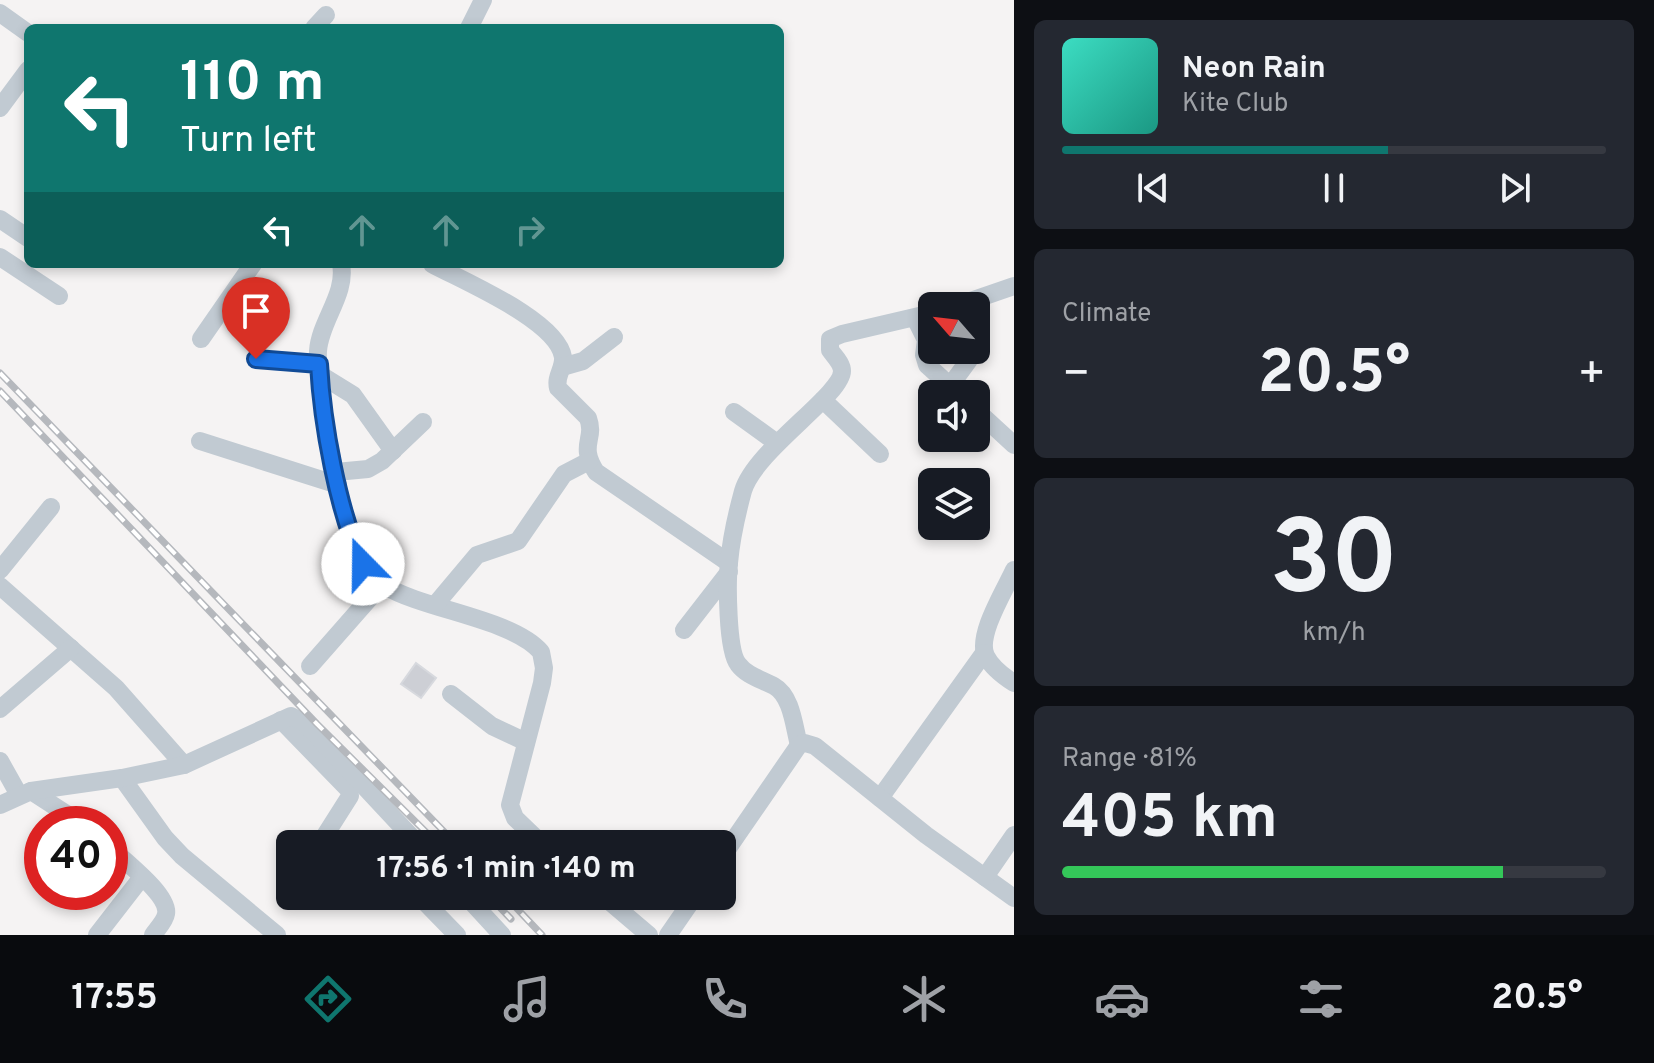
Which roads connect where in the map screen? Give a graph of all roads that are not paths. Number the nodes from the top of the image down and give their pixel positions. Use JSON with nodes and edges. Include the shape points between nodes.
{"nodes":[{"id":1,"x":483,"y":0,"type":"edge"},
{"id":2,"x":0,"y":13,"type":"edge"},
{"id":3,"x":471,"y":24,"type":"edge"},
{"id":4,"x":24,"y":30,"type":"edge"},
{"id":5,"x":24,"y":75,"type":"edge"},
{"id":6,"x":0,"y":108,"type":"edge"},
{"id":7,"x":0,"y":219,"type":"edge"},
{"id":8,"x":24,"y":235,"type":"edge"},
{"id":9,"x":0,"y":257,"type":"edge"},
{"id":10,"x":250,"y":268,"type":"edge"},
{"id":11,"x":342,"y":268,"type":"edge"},
{"id":12,"x":439,"y":268,"type":"edge"},
{"id":13,"x":1014,"y":286,"type":"edge"},
{"id":14,"x":990,"y":294,"type":"edge"},
{"id":15,"x":59,"y":296,"type":"dead end"},
{"id":16,"x":918,"y":317,"type":"edge"},
{"id":17,"x":614,"y":337,"type":"dead end"},
{"id":18,"x":201,"y":339,"type":"dead end"},
{"id":19,"x":256,"y":359,"type":"dead end"},
{"id":20,"x":928,"y":364,"type":"edge"},
{"id":21,"x":562,"y":367,"type":"junction"},
{"id":22,"x":319,"y":369,"type":"junction"},
{"id":23,"x":945,"y":380,"type":"edge"},
{"id":24,"x":823,"y":400,"type":"junction"},
{"id":25,"x":734,"y":412,"type":"dead end"},
{"id":26,"x":423,"y":422,"type":"dead end"},
{"id":27,"x":990,"y":423,"type":"edge"},
{"id":28,"x":200,"y":441,"type":"dead end"},
{"id":29,"x":777,"y":443,"type":"junction"},
{"id":30,"x":1014,"y":445,"type":"edge"},
{"id":31,"x":393,"y":451,"type":"junction"},
{"id":32,"x":880,"y":454,"type":"dead end"},
{"id":33,"x":589,"y":461,"type":"junction"},
{"id":34,"x":337,"y":478,"type":"junction"},
{"id":35,"x":51,"y":507,"type":"dead end"},
{"id":36,"x":729,"y":568,"type":"junction"},
{"id":37,"x":0,"y":570,"type":"edge"},
{"id":38,"x":1014,"y":570,"type":"edge"},
{"id":39,"x":382,"y":584,"type":"junction"},
{"id":40,"x":0,"y":586,"type":"edge"},
{"id":41,"x":435,"y":605,"type":"junction"},
{"id":42,"x":684,"y":630,"type":"dead end"},
{"id":43,"x":71,"y":648,"type":"junction"},
{"id":44,"x":984,"y":653,"type":"junction"},
{"id":45,"x":310,"y":666,"type":"dead end"},
{"id":46,"x":1014,"y":683,"type":"edge"},
{"id":47,"x":451,"y":694,"type":"dead end"},
{"id":48,"x":0,"y":709,"type":"edge"},
{"id":49,"x":286,"y":718,"type":"junction"},
{"id":50,"x":526,"y":742,"type":"junction"},
{"id":51,"x":799,"y":745,"type":"junction"},
{"id":52,"x":0,"y":761,"type":"edge"},
{"id":53,"x":184,"y":765,"type":"junction"},
{"id":54,"x":122,"y":778,"type":"junction"},
{"id":55,"x":25,"y":793,"type":"junction"},
{"id":56,"x":880,"y":798,"type":"junction"},
{"id":57,"x":0,"y":805,"type":"edge"},
{"id":58,"x":49,"y":806,"type":"edge"},
{"id":59,"x":328,"y":830,"type":"edge"},
{"id":60,"x":405,"y":830,"type":"edge"},
{"id":61,"x":528,"y":830,"type":"edge"},
{"id":62,"x":1014,"y":835,"type":"edge"},
{"id":63,"x":736,"y":837,"type":"edge"},
{"id":64,"x":128,"y":864,"type":"edge"},
{"id":65,"x":142,"y":877,"type":"junction"},
{"id":66,"x":985,"y":877,"type":"junction"},
{"id":67,"x":1014,"y":898,"type":"edge"},
{"id":68,"x":433,"y":910,"type":"edge"},
{"id":69,"x":479,"y":910,"type":"edge"},
{"id":70,"x":620,"y":910,"type":"edge"},
{"id":71,"x":685,"y":910,"type":"edge"},
{"id":72,"x":97,"y":935,"type":"edge"},
{"id":73,"x":153,"y":935,"type":"edge"},
{"id":74,"x":277,"y":935,"type":"edge"},
{"id":75,"x":457,"y":935,"type":"edge"},
{"id":76,"x":502,"y":935,"type":"edge"},
{"id":77,"x":649,"y":935,"type":"edge"},
{"id":78,"x":668,"y":935,"type":"edge"}],
"edges":[{"from":1,"to":3,"type":"street"},
{"from":2,"to":4,"type":"street"},
{"from":5,"to":6,"type":"street"},
{"from":7,"to":8,"type":"street"},
{"from":9,"to":15,"type":"street"},
{"from":10,"to":18,"type":"street"},
{"from":11,"to":22,"type":"street","via":[[323,328]]},
{"from":12,"to":21,"type":"street","via":[[530,317],[559,347]]},
{"from":13,"to":14,"type":"street"},
{"from":16,"to":24,"type":"street","via":[[830,339],[842,372]]},
{"from":17,"to":21,"type":"street","via":[[583,361]]},
{"from":19,"to":22,"type":"street"},
{"from":20,"to":23,"type":"street"},
{"from":21,"to":33,"type":"street","via":[[558,388],[590,424]]},
{"from":22,"to":31,"type":"street","via":[[353,395]]},
{"from":22,"to":34,"type":"street"},
{"from":24,"to":29,"type":"street"},
{"from":24,"to":32,"type":"street"},
{"from":25,"to":29,"type":"street"},
{"from":26,"to":31,"type":"street"},
{"from":27,"to":30,"type":"street"},
{"from":28,"to":34,"type":"street"},
{"from":29,"to":36,"type":"street","via":[[743,490]]},
{"from":31,"to":34,"type":"street","via":[[368,469]]},
{"from":33,"to":36,"type":"street","via":[[607,481]]},
{"from":33,"to":41,"type":"street","via":[[564,474],[518,541],[477,555]]},
{"from":34,"to":39,"type":"street","via":[[356,550]]},
{"from":35,"to":37,"type":"street"},
{"from":36,"to":42,"type":"street"},
{"from":36,"to":51,"type":"street","via":[[733,658],[740,668],[783,693]]},
{"from":38,"to":44,"type":"street","via":[[990,621]]},
{"from":39,"to":41,"type":"street"},
{"from":39,"to":45,"type":"street"},
{"from":40,"to":43,"type":"street"},
{"from":41,"to":50,"type":"street","via":[[515,633],[541,652],[542,683]]},
{"from":43,"to":48,"type":"street"},
{"from":43,"to":53,"type":"street","via":[[116,688]]},
{"from":44,"to":46,"type":"street"},
{"from":44,"to":56,"type":"street"},
{"from":47,"to":50,"type":"street","via":[[492,726]]},
{"from":49,"to":53,"type":"street"},
{"from":49,"to":59,"type":"street","via":[[349,790]]},
{"from":49,"to":60,"type":"street","via":[[305,723]]},
{"from":50,"to":61,"type":"street","via":[[511,812]]},
{"from":51,"to":56,"type":"street","via":[[815,746]]},
{"from":51,"to":63,"type":"street"},
{"from":52,"to":55,"type":"street"},
{"from":53,"to":54,"type":"street"},
{"from":54,"to":55,"type":"street"},
{"from":54,"to":74,"type":"street","via":[[182,856]]},
{"from":55,"to":57,"type":"street"},
{"from":55,"to":58,"type":"street"},
{"from":56,"to":66,"type":"street"},
{"from":62,"to":66,"type":"street"},
{"from":64,"to":65,"type":"street"},
{"from":65,"to":72,"type":"street"},
{"from":65,"to":73,"type":"street","via":[[167,910]]},
{"from":66,"to":67,"type":"street"},
{"from":68,"to":75,"type":"street"},
{"from":69,"to":76,"type":"street"},
{"from":70,"to":77,"type":"street"},
{"from":71,"to":78,"type":"street"}]}
